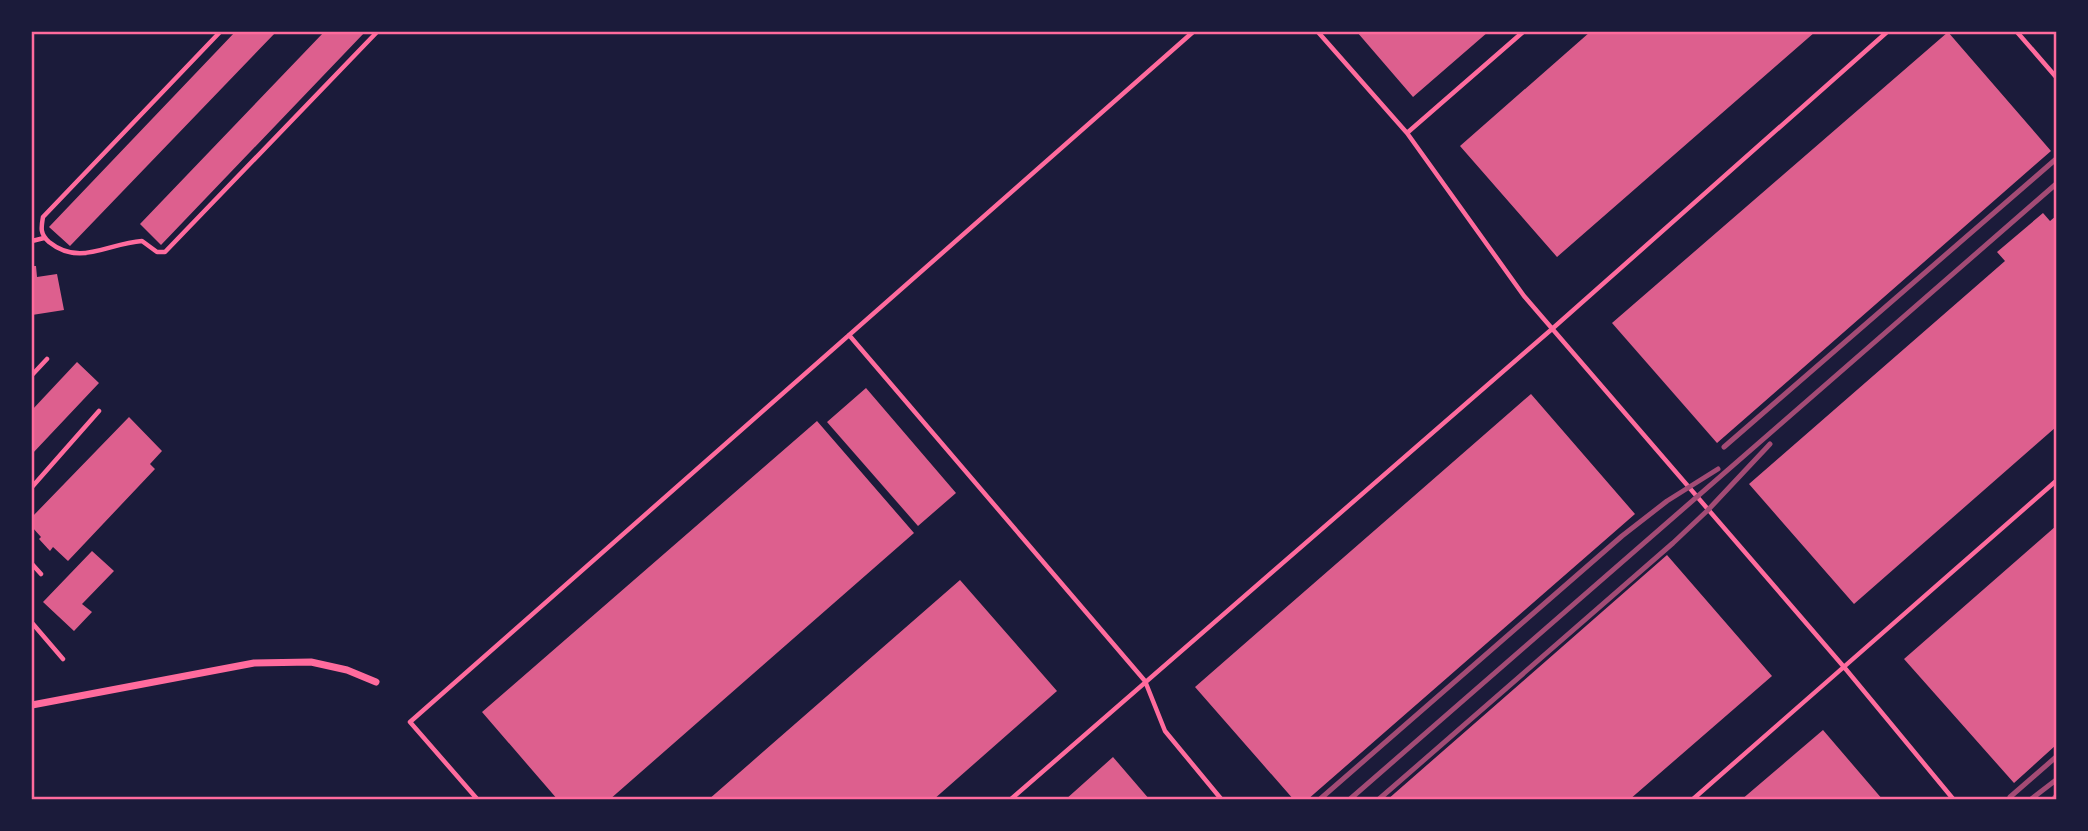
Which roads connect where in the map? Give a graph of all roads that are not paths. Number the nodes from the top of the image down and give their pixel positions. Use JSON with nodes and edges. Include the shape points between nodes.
{"nodes":[{"id":1,"x":220,"y":32,"type":"edge"},
{"id":2,"x":377,"y":32,"type":"edge"},
{"id":3,"x":1193,"y":32,"type":"edge"},
{"id":4,"x":1318,"y":32,"type":"edge"},
{"id":5,"x":1523,"y":32,"type":"edge"},
{"id":6,"x":1887,"y":32,"type":"edge"},
{"id":7,"x":2017,"y":32,"type":"edge"},
{"id":8,"x":2056,"y":76,"type":"edge"},
{"id":9,"x":1407,"y":133,"type":"junction"},
{"id":10,"x":45,"y":238,"type":"junction"},
{"id":11,"x":32,"y":241,"type":"edge"},
{"id":12,"x":1552,"y":329,"type":"junction"},
{"id":13,"x":849,"y":335,"type":"junction"},
{"id":14,"x":47,"y":359,"type":"dead end"},
{"id":15,"x":32,"y":375,"type":"edge"},
{"id":16,"x":99,"y":411,"type":"dead end"},
{"id":17,"x":2056,"y":481,"type":"edge"},
{"id":18,"x":32,"y":487,"type":"edge"},
{"id":19,"x":32,"y":564,"type":"edge"},
{"id":20,"x":41,"y":573,"type":"dead end"},
{"id":21,"x":33,"y":624,"type":"dead end"},
{"id":22,"x":63,"y":659,"type":"dead end"},
{"id":23,"x":1844,"y":667,"type":"junction"},
{"id":24,"x":1145,"y":681,"type":"junction"},
{"id":25,"x":376,"y":682,"type":"dead end"},
{"id":26,"x":32,"y":705,"type":"edge"},
{"id":27,"x":478,"y":800,"type":"edge"},
{"id":28,"x":1010,"y":800,"type":"edge"},
{"id":29,"x":1222,"y":800,"type":"edge"},
{"id":30,"x":1692,"y":800,"type":"edge"},
{"id":31,"x":1954,"y":800,"type":"edge"}],
"edges":[{"from":1,"to":10,"type":"lane","via":[[43,217],[40,230]]},
{"from":2,"to":10,"type":"lane","via":[[165,252],[142,241],[66,253]]},
{"from":3,"to":13,"type":"lane"},
{"from":4,"to":9,"type":"lane"},
{"from":5,"to":9,"type":"lane"},
{"from":6,"to":12,"type":"lane"},
{"from":7,"to":8,"type":"lane"},
{"from":9,"to":12,"type":"lane"},
{"from":10,"to":11,"type":"lane"},
{"from":12,"to":23,"type":"lane"},
{"from":12,"to":24,"type":"lane"},
{"from":13,"to":24,"type":"lane"},
{"from":13,"to":27,"type":"lane","via":[[410,722]]},
{"from":14,"to":15,"type":"lane"},
{"from":16,"to":18,"type":"lane"},
{"from":17,"to":23,"type":"lane"},
{"from":19,"to":20,"type":"lane"},
{"from":21,"to":22,"type":"lane"},
{"from":23,"to":30,"type":"lane"},
{"from":23,"to":31,"type":"lane"},
{"from":24,"to":28,"type":"lane"},
{"from":24,"to":29,"type":"lane","via":[[1166,731]]},
{"from":25,"to":26,"type":"street","via":[[311,662],[254,663]]}]}
